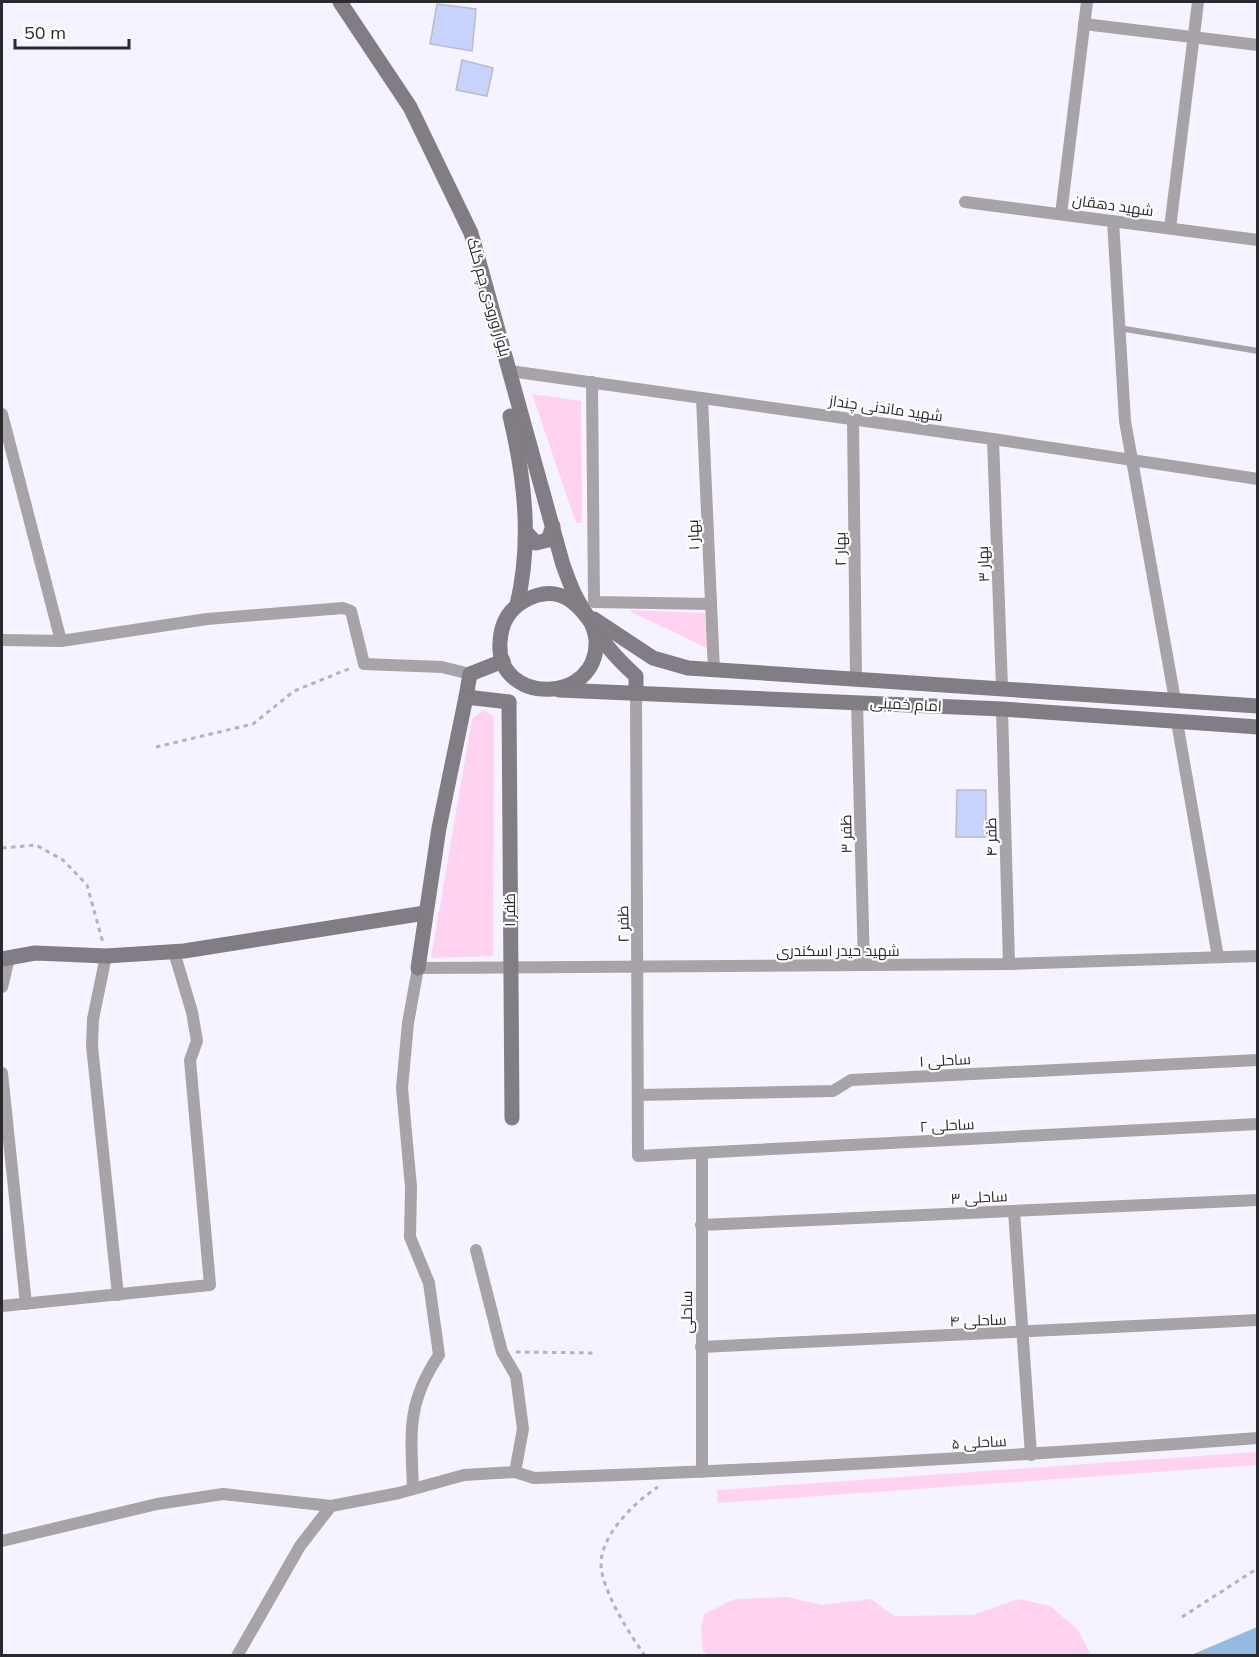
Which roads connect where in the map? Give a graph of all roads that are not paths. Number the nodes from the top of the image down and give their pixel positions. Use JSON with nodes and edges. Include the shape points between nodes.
{"nodes":[{"id":1,"x":330,"y":2,"type":"edge"},
{"id":2,"x":340,"y":2,"type":"edge"},
{"id":3,"x":1087,"y":2,"type":"edge"},
{"id":4,"x":1198,"y":2,"type":"edge"},
{"id":5,"x":1084,"y":24,"type":"junction"},
{"id":6,"x":1194,"y":36,"type":"junction"},
{"id":7,"x":1257,"y":45,"type":"edge"},
{"id":8,"x":965,"y":202,"type":"dead end"},
{"id":9,"x":1061,"y":214,"type":"junction"},
{"id":10,"x":1113,"y":221,"type":"junction"},
{"id":11,"x":1170,"y":228,"type":"junction"},
{"id":12,"x":1257,"y":240,"type":"edge"},
{"id":13,"x":1119,"y":328,"type":"junction"},
{"id":14,"x":1257,"y":351,"type":"edge"},
{"id":15,"x":510,"y":371,"type":"junction"},
{"id":16,"x":592,"y":382,"type":"junction"},
{"id":17,"x":702,"y":398,"type":"junction"},
{"id":18,"x":2,"y":414,"type":"edge"},
{"id":19,"x":853,"y":419,"type":"junction"},
{"id":20,"x":993,"y":439,"type":"junction"},
{"id":21,"x":1131,"y":460,"type":"junction"},
{"id":22,"x":1257,"y":479,"type":"edge"},
{"id":23,"x":553,"y":526,"type":"junction"},
{"id":24,"x":526,"y":532,"type":"junction"},
{"id":25,"x":711,"y":603,"type":"junction"},
{"id":26,"x":517,"y":605,"type":"junction"},
{"id":27,"x":586,"y":613,"type":"junction"},
{"id":28,"x":2,"y":640,"type":"edge"},
{"id":29,"x":61,"y":641,"type":"junction"},
{"id":30,"x":503,"y":661,"type":"junction"},
{"id":31,"x":714,"y":671,"type":"junction"},
{"id":32,"x":470,"y":674,"type":"junction"},
{"id":33,"x":856,"y":680,"type":"junction"},
{"id":34,"x":523,"y":684,"type":"junction"},
{"id":35,"x":1002,"y":688,"type":"junction"},
{"id":36,"x":553,"y":690,"type":"junction"},
{"id":37,"x":636,"y":692,"type":"junction"},
{"id":38,"x":466,"y":697,"type":"junction"},
{"id":39,"x":1175,"y":700,"type":"junction"},
{"id":40,"x":509,"y":702,"type":"junction"},
{"id":41,"x":857,"y":702,"type":"junction"},
{"id":42,"x":1257,"y":706,"type":"edge"},
{"id":43,"x":1002,"y":709,"type":"junction"},
{"id":44,"x":1177,"y":722,"type":"junction"},
{"id":45,"x":1257,"y":727,"type":"edge"},
{"id":46,"x":425,"y":913,"type":"junction"},
{"id":47,"x":174,"y":952,"type":"junction"},
{"id":48,"x":106,"y":956,"type":"junction"},
{"id":49,"x":1257,"y":956,"type":"edge"},
{"id":50,"x":1218,"y":957,"type":"junction"},
{"id":51,"x":5,"y":959,"type":"edge"},
{"id":52,"x":1009,"y":964,"type":"junction"},
{"id":53,"x":864,"y":965,"type":"junction"},
{"id":54,"x":509,"y":967,"type":"junction"},
{"id":55,"x":639,"y":967,"type":"junction"},
{"id":56,"x":418,"y":968,"type":"junction"},
{"id":57,"x":2,"y":987,"type":"edge"},
{"id":58,"x":1257,"y":1060,"type":"edge"},
{"id":59,"x":2,"y":1073,"type":"edge"},
{"id":60,"x":638,"y":1095,"type":"junction"},
{"id":61,"x":512,"y":1118,"type":"dead end"},
{"id":62,"x":1257,"y":1124,"type":"edge"},
{"id":63,"x":702,"y":1153,"type":"junction"},
{"id":64,"x":638,"y":1156,"type":"joint"},
{"id":65,"x":1257,"y":1200,"type":"edge"},
{"id":66,"x":1014,"y":1211,"type":"junction"},
{"id":67,"x":701,"y":1225,"type":"junction"},
{"id":68,"x":476,"y":1250,"type":"dead end"},
{"id":69,"x":118,"y":1294,"type":"junction"},
{"id":70,"x":26,"y":1304,"type":"junction"},
{"id":71,"x":2,"y":1306,"type":"edge"},
{"id":72,"x":1257,"y":1320,"type":"edge"},
{"id":73,"x":1022,"y":1334,"type":"junction"},
{"id":74,"x":700,"y":1347,"type":"junction"},
{"id":75,"x":1257,"y":1438,"type":"edge"},
{"id":76,"x":1031,"y":1455,"type":"junction"},
{"id":77,"x":515,"y":1472,"type":"junction"},
{"id":78,"x":702,"y":1472,"type":"junction"},
{"id":79,"x":413,"y":1489,"type":"junction"},
{"id":80,"x":331,"y":1506,"type":"junction"},
{"id":81,"x":2,"y":1541,"type":"edge"},
{"id":82,"x":237,"y":1656,"type":"edge"}],
"edges":[{"from":1,"to":24,"type":"street","name":"بلوار ورودی چم گلک","via":[[401,110],[463,235],[512,424],[521,469]]},
{"from":2,"to":15,"type":"street","name":"بلوار ورودی چم گلک","via":[[410,107],[471,233]]},
{"from":3,"to":5,"type":"street"},
{"from":4,"to":6,"type":"street"},
{"from":5,"to":6,"type":"street"},
{"from":5,"to":9,"type":"street"},
{"from":6,"to":7,"type":"street"},
{"from":6,"to":11,"type":"street"},
{"from":8,"to":9,"type":"street","name":"شهید دهقان"},
{"from":9,"to":10,"type":"street","name":"شهید دهقان"},
{"from":10,"to":11,"type":"street","name":"شهید دهقان"},
{"from":10,"to":13,"type":"street"},
{"from":11,"to":12,"type":"street","name":"شهید دهقان"},
{"from":13,"to":14,"type":"lane"},
{"from":13,"to":21,"type":"street"},
{"from":15,"to":16,"type":"street","name":"شهید ماندنی چنداز"},
{"from":15,"to":23,"type":"street","name":"بلوار ورودی چم گلک","via":[[521,422]]},
{"from":16,"to":17,"type":"street","name":"شهید ماندنی چنداز"},
{"from":16,"to":25,"type":"street","via":[[594,602]]},
{"from":17,"to":19,"type":"street","name":"شهید ماندنی چنداز"},
{"from":17,"to":25,"type":"street","name":"بهار ۱"},
{"from":18,"to":29,"type":"street"},
{"from":19,"to":20,"type":"street","name":"شهید ماندنی چنداز"},
{"from":19,"to":33,"type":"street","name":"بهار ۲"},
{"from":20,"to":21,"type":"street","name":"شهید ماندنی چنداز"},
{"from":20,"to":35,"type":"street","name":"بهار ۳"},
{"from":21,"to":22,"type":"street","name":"شهید ماندنی چنداز"},
{"from":21,"to":39,"type":"street"},
{"from":23,"to":24,"type":"street","via":[[544,543],[536,543]]},
{"from":23,"to":27,"type":"street","name":"بلوار ورودی چم گلک","via":[[562,565]]},
{"from":24,"to":26,"type":"street","name":"بلوار ورودی چم گلک","via":[[526,562]]},
{"from":25,"to":31,"type":"street","name":"بهار ۱"},
{"from":26,"to":27,"type":"street","via":[[545,594],[561,596]]},
{"from":26,"to":30,"type":"street","via":[[501,631]]},
{"from":27,"to":31,"type":"street","name":"امام خمینی","via":[[653,658]]},
{"from":27,"to":36,"type":"street","via":[[596,640],[592,661],[580,679]]},
{"from":27,"to":37,"type":"street","via":[[608,646],[636,676]]},
{"from":28,"to":29,"type":"street"},
{"from":29,"to":32,"type":"street","via":[[207,619],[343,608],[351,611],[364,664],[442,667]]},
{"from":30,"to":32,"type":"street"},
{"from":30,"to":34,"type":"street"},
{"from":31,"to":33,"type":"street","name":"امام خمینی"},
{"from":32,"to":38,"type":"street"},
{"from":33,"to":35,"type":"street","name":"امام خمینی"},
{"from":34,"to":36,"type":"street"},
{"from":34,"to":40,"type":"street"},
{"from":35,"to":39,"type":"street","name":"امام خمینی"},
{"from":35,"to":43,"type":"street"},
{"from":36,"to":37,"type":"street","name":"امام خمینی"},
{"from":37,"to":41,"type":"street","name":"امام خمینی"},
{"from":37,"to":55,"type":"street","name":"ظفر ۲"},
{"from":38,"to":40,"type":"street"},
{"from":38,"to":46,"type":"street"},
{"from":39,"to":42,"type":"street","name":"امام خمینی"},
{"from":40,"to":54,"type":"street","name":"ظفر ۱"},
{"from":41,"to":43,"type":"street","name":"امام خمینی"},
{"from":41,"to":53,"type":"street","name":"ظفر ۳"},
{"from":43,"to":44,"type":"street","name":"امام خمینی"},
{"from":43,"to":52,"type":"street","name":"ظفر ۴"},
{"from":44,"to":45,"type":"street","name":"امام خمینی"},
{"from":44,"to":50,"type":"street"},
{"from":46,"to":47,"type":"street","via":[[361,926]]},
{"from":46,"to":56,"type":"street"},
{"from":47,"to":48,"type":"street"},
{"from":47,"to":69,"type":"street","via":[[197,1041],[190,1060],[210,1285]]},
{"from":48,"to":51,"type":"street","via":[[35,953]]},
{"from":48,"to":69,"type":"street","via":[[93,1019],[92,1046]]},
{"from":49,"to":50,"type":"street","name":"شهید حیدر اسکندری"},
{"from":50,"to":52,"type":"street","name":"شهید حیدر اسکندری"},
{"from":51,"to":57,"type":"street"},
{"from":52,"to":53,"type":"street","name":"شهید حیدر اسکندری"},
{"from":53,"to":55,"type":"street","name":"شهید حیدر اسکندری"},
{"from":54,"to":55,"type":"street","name":"شهید حیدر اسکندری"},
{"from":54,"to":56,"type":"street","name":"شهید حیدر اسکندری"},
{"from":54,"to":61,"type":"street","name":"ظفر ۱"},
{"from":55,"to":60,"type":"street","name":"ظفر ۲"},
{"from":56,"to":79,"type":"street","via":[[402,1088],[411,1187],[410,1237],[429,1282],[439,1355],[415,1400],[411,1428]]},
{"from":58,"to":60,"type":"street","name":"ساحلی ۱","via":[[851,1080],[833,1091]]},
{"from":59,"to":70,"type":"street"},
{"from":60,"to":64,"type":"street","name":"ظفر ۲"},
{"from":62,"to":63,"type":"street","name":"ساحلی ۲"},
{"from":63,"to":64,"type":"street","name":"ساحلی ۲"},
{"from":63,"to":67,"type":"street","name":"ساحلی"},
{"from":65,"to":66,"type":"street","name":"ساحلی ۳"},
{"from":66,"to":67,"type":"street","name":"ساحلی ۳"},
{"from":66,"to":73,"type":"street"},
{"from":67,"to":74,"type":"street","name":"ساحلی"},
{"from":68,"to":77,"type":"street","via":[[502,1352],[516,1376],[523,1429]]},
{"from":69,"to":70,"type":"street"},
{"from":70,"to":71,"type":"street"},
{"from":72,"to":73,"type":"street","name":"ساحلی ۴"},
{"from":73,"to":74,"type":"street","name":"ساحلی ۴"},
{"from":73,"to":76,"type":"street"},
{"from":74,"to":78,"type":"street","name":"ساحلی"},
{"from":75,"to":76,"type":"street","name":"ساحلی ۵"},
{"from":76,"to":78,"type":"street","name":"ساحلی ۵"},
{"from":77,"to":78,"type":"street","name":"ساحلی ۵","via":[[534,1478]]},
{"from":77,"to":79,"type":"street","name":"ساحلی ۵","via":[[464,1475]]},
{"from":79,"to":80,"type":"street","name":"ساحلی ۵"},
{"from":80,"to":81,"type":"street","name":"ساحلی ۵","via":[[223,1494],[157,1504]]},
{"from":80,"to":82,"type":"street","via":[[300,1546]]}]}
